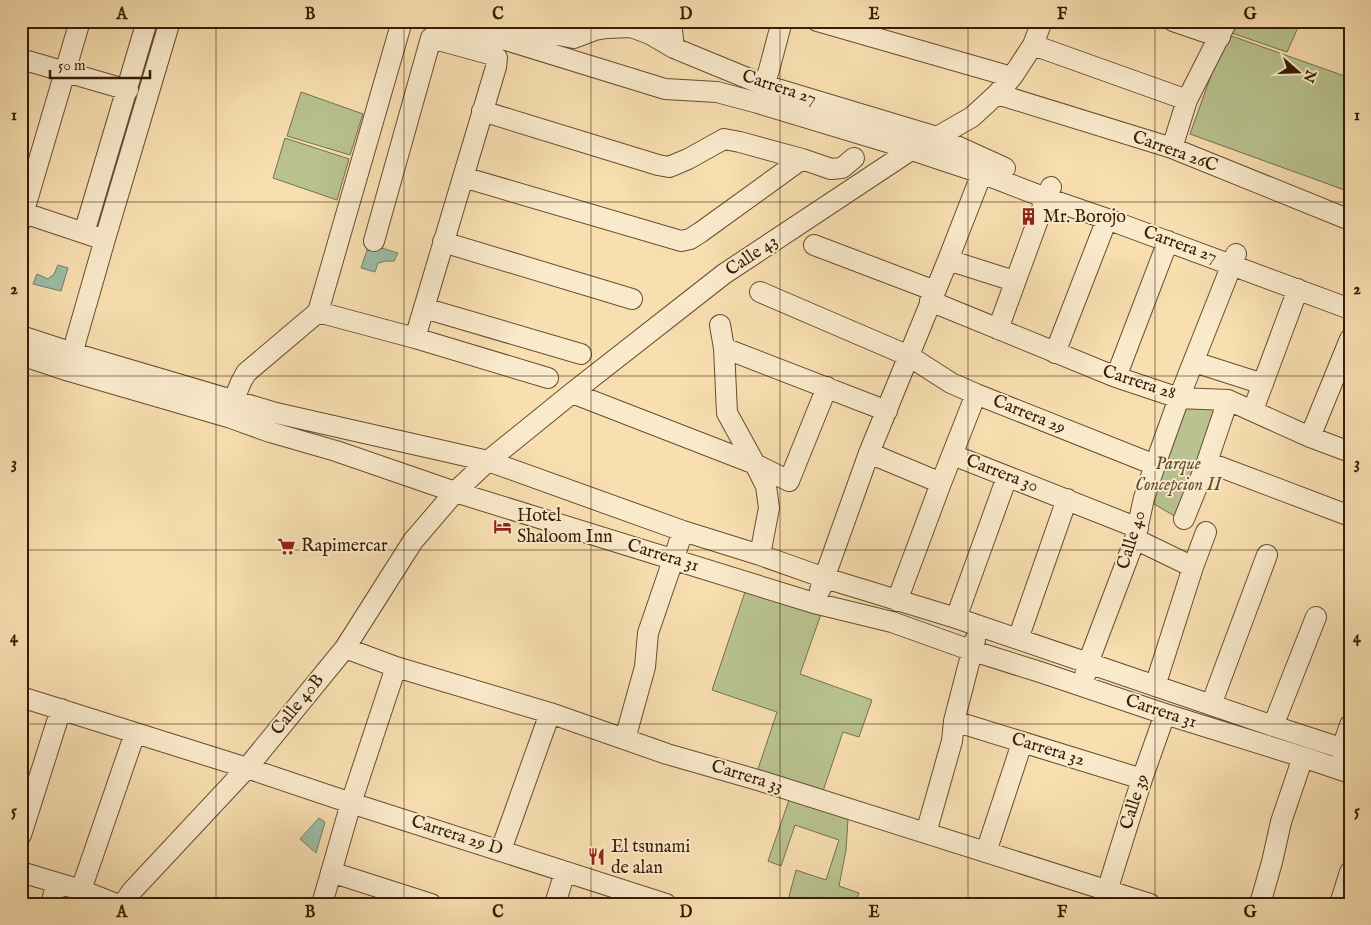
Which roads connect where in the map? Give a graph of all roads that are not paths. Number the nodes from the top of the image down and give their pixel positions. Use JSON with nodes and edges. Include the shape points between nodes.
{"nodes":[{"id":1,"x":80,"y":21,"type":"edge"},
{"id":2,"x":147,"y":21,"type":"edge"},
{"id":3,"x":170,"y":21,"type":"edge"},
{"id":4,"x":402,"y":21,"type":"edge"},
{"id":5,"x":439,"y":21,"type":"edge"},
{"id":6,"x":506,"y":21,"type":"edge"},
{"id":7,"x":671,"y":21,"type":"edge"},
{"id":8,"x":782,"y":21,"type":"edge"},
{"id":9,"x":817,"y":21,"type":"edge"},
{"id":10,"x":1042,"y":21,"type":"edge"},
{"id":11,"x":1173,"y":21,"type":"edge"},
{"id":12,"x":1223,"y":29,"type":"edge"},
{"id":13,"x":576,"y":30,"type":"edge"},
{"id":14,"x":1033,"y":45,"type":"junction"},
{"id":15,"x":674,"y":48,"type":"junction"},
{"id":16,"x":21,"y":59,"type":"edge"},
{"id":17,"x":65,"y":72,"type":"junction"},
{"id":18,"x":1012,"y":77,"type":"junction"},
{"id":19,"x":764,"y":85,"type":"junction"},
{"id":20,"x":128,"y":90,"type":"junction"},
{"id":21,"x":997,"y":94,"type":"junction"},
{"id":22,"x":1187,"y":100,"type":"junction"},
{"id":23,"x":482,"y":110,"type":"junction"},
{"id":24,"x":850,"y":121,"type":"junction"},
{"id":25,"x":937,"y":137,"type":"junction"},
{"id":26,"x":1172,"y":148,"type":"junction"},
{"id":27,"x":911,"y":150,"type":"junction"},
{"id":28,"x":854,"y":158,"type":"dead end"},
{"id":29,"x":802,"y":159,"type":"junction"},
{"id":30,"x":984,"y":167,"type":"junction"},
{"id":31,"x":463,"y":177,"type":"junction"},
{"id":32,"x":1048,"y":192,"type":"junction"},
{"id":33,"x":22,"y":215,"type":"edge"},
{"id":34,"x":1108,"y":219,"type":"junction"},
{"id":35,"x":1350,"y":220,"type":"edge"},
{"id":36,"x":84,"y":233,"type":"junction"},
{"id":37,"x":105,"y":240,"type":"junction"},
{"id":38,"x":1168,"y":241,"type":"junction"},
{"id":39,"x":374,"y":242,"type":"dead end"},
{"id":40,"x":443,"y":242,"type":"junction"},
{"id":41,"x":814,"y":245,"type":"dead end"},
{"id":42,"x":948,"y":260,"type":"junction"},
{"id":43,"x":1234,"y":260,"type":"junction"},
{"id":44,"x":1014,"y":281,"type":"junction"},
{"id":45,"x":1298,"y":289,"type":"junction"},
{"id":46,"x":760,"y":292,"type":"dead end"},
{"id":47,"x":932,"y":296,"type":"junction"},
{"id":48,"x":632,"y":299,"type":"dead end"},
{"id":49,"x":1350,"y":300,"type":"edge"},
{"id":50,"x":424,"y":308,"type":"junction"},
{"id":51,"x":1350,"y":309,"type":"edge"},
{"id":52,"x":318,"y":312,"type":"junction"},
{"id":53,"x":720,"y":325,"type":"dead end"},
{"id":54,"x":998,"y":329,"type":"junction"},
{"id":55,"x":21,"y":336,"type":"edge"},
{"id":56,"x":415,"y":338,"type":"junction"},
{"id":57,"x":1350,"y":339,"type":"edge"},
{"id":58,"x":724,"y":348,"type":"junction"},
{"id":59,"x":1055,"y":353,"type":"junction"},
{"id":60,"x":581,"y":354,"type":"dead end"},
{"id":61,"x":21,"y":355,"type":"edge"},
{"id":62,"x":908,"y":356,"type":"junction"},
{"id":63,"x":71,"y":362,"type":"junction"},
{"id":64,"x":1194,"y":362,"type":"junction"},
{"id":65,"x":1116,"y":377,"type":"junction"},
{"id":66,"x":548,"y":378,"type":"dead end"},
{"id":67,"x":1263,"y":384,"type":"junction"},
{"id":68,"x":827,"y":387,"type":"junction"},
{"id":69,"x":572,"y":393,"type":"junction"},
{"id":70,"x":976,"y":394,"type":"junction"},
{"id":71,"x":1179,"y":398,"type":"junction"},
{"id":72,"x":1228,"y":400,"type":"junction"},
{"id":73,"x":232,"y":409,"type":"junction"},
{"id":74,"x":1253,"y":410,"type":"junction"},
{"id":75,"x":886,"y":411,"type":"junction"},
{"id":76,"x":1310,"y":437,"type":"junction"},
{"id":77,"x":1350,"y":452,"type":"edge"},
{"id":78,"x":869,"y":453,"type":"junction"},
{"id":79,"x":952,"y":455,"type":"junction"},
{"id":80,"x":488,"y":461,"type":"junction"},
{"id":81,"x":1207,"y":462,"type":"junction"},
{"id":82,"x":756,"y":464,"type":"junction"},
{"id":83,"x":1155,"y":465,"type":"junction"},
{"id":84,"x":1007,"y":478,"type":"junction"},
{"id":85,"x":941,"y":483,"type":"junction"},
{"id":86,"x":455,"y":492,"type":"junction"},
{"id":87,"x":1067,"y":499,"type":"junction"},
{"id":88,"x":1350,"y":516,"type":"edge"},
{"id":89,"x":1184,"y":519,"type":"dead end"},
{"id":90,"x":683,"y":531,"type":"junction"},
{"id":91,"x":1206,"y":532,"type":"dead end"},
{"id":92,"x":1137,"y":533,"type":"junction"},
{"id":93,"x":760,"y":555,"type":"junction"},
{"id":94,"x":1267,"y":555,"type":"dead end"},
{"id":95,"x":673,"y":560,"type":"junction"},
{"id":96,"x":1193,"y":567,"type":"junction"},
{"id":97,"x":825,"y":578,"type":"junction"},
{"id":98,"x":898,"y":601,"type":"junction"},
{"id":99,"x":814,"y":603,"type":"junction"},
{"id":100,"x":1316,"y":616,"type":"dead end"},
{"id":101,"x":956,"y":618,"type":"junction"},
{"id":102,"x":979,"y":626,"type":"junction"},
{"id":103,"x":1018,"y":639,"type":"junction"},
{"id":104,"x":345,"y":648,"type":"junction"},
{"id":105,"x":972,"y":651,"type":"junction"},
{"id":106,"x":1088,"y":663,"type":"junction"},
{"id":107,"x":396,"y":667,"type":"junction"},
{"id":108,"x":1082,"y":686,"type":"junction"},
{"id":109,"x":1155,"y":686,"type":"junction"},
{"id":110,"x":21,"y":697,"type":"edge"},
{"id":111,"x":1211,"y":705,"type":"junction"},
{"id":112,"x":61,"y":709,"type":"junction"},
{"id":113,"x":550,"y":713,"type":"junction"},
{"id":114,"x":1165,"y":714,"type":"junction"},
{"id":115,"x":954,"y":721,"type":"junction"},
{"id":116,"x":1350,"y":725,"type":"edge"},
{"id":117,"x":1272,"y":726,"type":"junction"},
{"id":118,"x":134,"y":733,"type":"junction"},
{"id":119,"x":625,"y":739,"type":"junction"},
{"id":120,"x":1022,"y":743,"type":"junction"},
{"id":121,"x":1346,"y":749,"type":"edge"},
{"id":122,"x":1303,"y":757,"type":"junction"},
{"id":123,"x":247,"y":768,"type":"junction"},
{"id":124,"x":1348,"y":773,"type":"edge"},
{"id":125,"x":1142,"y":779,"type":"junction"},
{"id":126,"x":352,"y":803,"type":"junction"},
{"id":127,"x":926,"y":833,"type":"junction"},
{"id":128,"x":21,"y":835,"type":"edge"},
{"id":129,"x":501,"y":850,"type":"junction"},
{"id":130,"x":986,"y":852,"type":"junction"},
{"id":131,"x":21,"y":872,"type":"edge"},
{"id":132,"x":331,"y":872,"type":"junction"},
{"id":133,"x":565,"y":872,"type":"junction"},
{"id":134,"x":1350,"y":872,"type":"edge"},
{"id":135,"x":57,"y":883,"type":"junction"},
{"id":136,"x":81,"y":890,"type":"junction"},
{"id":137,"x":1107,"y":891,"type":"junction"},
{"id":138,"x":51,"y":904,"type":"edge"},
{"id":139,"x":116,"y":904,"type":"edge"},
{"id":140,"x":124,"y":904,"type":"edge"},
{"id":141,"x":322,"y":904,"type":"edge"},
{"id":142,"x":431,"y":904,"type":"edge"},
{"id":143,"x":555,"y":904,"type":"edge"},
{"id":144,"x":666,"y":904,"type":"edge"},
{"id":145,"x":1150,"y":904,"type":"edge"},
{"id":146,"x":1260,"y":904,"type":"edge"},
{"id":147,"x":1340,"y":904,"type":"edge"}],
"edges":[{"from":1,"to":17,"type":"street"},
{"from":2,"to":20,"type":"street"},
{"from":3,"to":37,"type":"street"},
{"from":4,"to":52,"type":"street"},
{"from":5,"to":24,"type":"street","via":[[665,89],[716,92]]},
{"from":6,"to":13,"type":"street","name":"Carrera 27","via":[[548,33]]},
{"from":7,"to":15,"type":"street"},
{"from":8,"to":19,"type":"street"},
{"from":9,"to":18,"type":"street"},
{"from":10,"to":14,"type":"street","name":"Calle 43"},
{"from":11,"to":12,"type":"street"},
{"from":12,"to":22,"type":"street"},
{"from":13,"to":15,"type":"street","name":"Carrera 27","via":[[631,27]]},
{"from":14,"to":18,"type":"street","name":"Calle 43"},
{"from":14,"to":22,"type":"street"},
{"from":15,"to":19,"type":"street","name":"Carrera 27"},
{"from":16,"to":17,"type":"street"},
{"from":17,"to":20,"type":"street"},
{"from":17,"to":33,"type":"street"},
{"from":18,"to":21,"type":"street","name":"Calle 43"},
{"from":19,"to":24,"type":"street","name":"Carrera 27"},
{"from":20,"to":36,"type":"street"},
{"from":21,"to":25,"type":"street","name":"Calle 43","via":[[972,117]]},
{"from":21,"to":26,"type":"street","name":"Carrera 26C"},
{"from":22,"to":26,"type":"street"},
{"from":23,"to":29,"type":"street","via":[[669,167],[724,139]]},
{"from":23,"to":31,"type":"street"},
{"from":23,"to":39,"type":"street","via":[[497,58],[431,38]]},
{"from":24,"to":25,"type":"street","name":"Carrera 27"},
{"from":24,"to":27,"type":"street","name":"Carrera 27"},
{"from":25,"to":27,"type":"street","name":"Calle 43"},
{"from":25,"to":30,"type":"street","name":"Carrera 27"},
{"from":26,"to":35,"type":"street","name":"Carrera 26C"},
{"from":27,"to":30,"type":"street","name":"Carrera 27"},
{"from":27,"to":69,"type":"street","name":"Calle 43","via":[[724,274]]},
{"from":28,"to":29,"type":"street","via":[[842,168],[831,170]]},
{"from":29,"to":31,"type":"street","via":[[690,239],[682,241]]},
{"from":30,"to":32,"type":"street","name":"Carrera 27"},
{"from":30,"to":42,"type":"street"},
{"from":31,"to":40,"type":"street"},
{"from":32,"to":34,"type":"street","name":"Carrera 27"},
{"from":32,"to":43,"type":"street","name":"Carrera 27","via":[[1173,230]]},
{"from":32,"to":44,"type":"street"},
{"from":33,"to":36,"type":"street"},
{"from":34,"to":38,"type":"street","name":"Carrera 27"},
{"from":34,"to":59,"type":"street"},
{"from":36,"to":37,"type":"street"},
{"from":37,"to":63,"type":"street"},
{"from":38,"to":43,"type":"street","name":"Carrera 27"},
{"from":38,"to":65,"type":"street"},
{"from":40,"to":48,"type":"street"},
{"from":40,"to":50,"type":"street"},
{"from":41,"to":47,"type":"street","name":"Carrera 28"},
{"from":42,"to":44,"type":"street"},
{"from":42,"to":47,"type":"street"},
{"from":43,"to":45,"type":"street","name":"Carrera 27"},
{"from":43,"to":49,"type":"street","name":"Carrera 27","via":[[1301,279]]},
{"from":43,"to":64,"type":"street","name":"Calle 40"},
{"from":44,"to":54,"type":"street"},
{"from":45,"to":51,"type":"street","name":"Carrera 27"},
{"from":45,"to":67,"type":"street"},
{"from":46,"to":62,"type":"street","name":"Carrera 29"},
{"from":47,"to":54,"type":"street","name":"Carrera 28"},
{"from":47,"to":62,"type":"street"},
{"from":50,"to":56,"type":"street"},
{"from":50,"to":60,"type":"street"},
{"from":52,"to":56,"type":"street"},
{"from":52,"to":73,"type":"street","via":[[246,373],[239,384]]},
{"from":53,"to":58,"type":"street"},
{"from":54,"to":59,"type":"street","name":"Carrera 28"},
{"from":55,"to":63,"type":"street"},
{"from":56,"to":66,"type":"street"},
{"from":57,"to":76,"type":"street"},
{"from":58,"to":68,"type":"street"},
{"from":58,"to":82,"type":"street","via":[[727,413]]},
{"from":59,"to":65,"type":"street","name":"Carrera 28"},
{"from":61,"to":63,"type":"street"},
{"from":62,"to":70,"type":"street","name":"Carrera 29","via":[[951,383]]},
{"from":62,"to":75,"type":"street"},
{"from":63,"to":73,"type":"street"},
{"from":64,"to":67,"type":"street"},
{"from":64,"to":71,"type":"street","name":"Calle 40"},
{"from":65,"to":71,"type":"street","name":"Carrera 28"},
{"from":67,"to":74,"type":"street"},
{"from":68,"to":75,"type":"street"},
{"from":68,"to":82,"type":"street","via":[[789,481]]},
{"from":69,"to":80,"type":"street","name":"Calle 43"},
{"from":69,"to":82,"type":"street"},
{"from":70,"to":79,"type":"street"},
{"from":70,"to":83,"type":"street","name":"Carrera 29"},
{"from":71,"to":72,"type":"street","name":"Carrera 28"},
{"from":71,"to":83,"type":"street","name":"Calle 40"},
{"from":72,"to":74,"type":"street","name":"Carrera 28"},
{"from":72,"to":81,"type":"street"},
{"from":73,"to":80,"type":"street","name":"Carrera 31","via":[[276,413]]},
{"from":73,"to":86,"type":"street","name":"Carrera 31","via":[[270,432]]},
{"from":74,"to":76,"type":"street","name":"Carrera 28"},
{"from":75,"to":78,"type":"street"},
{"from":76,"to":77,"type":"street","name":"Carrera 28"},
{"from":78,"to":85,"type":"street","name":"Carrera 30"},
{"from":78,"to":97,"type":"street"},
{"from":79,"to":84,"type":"street","name":"Carrera 30"},
{"from":79,"to":85,"type":"street","name":"Carrera 30"},
{"from":80,"to":86,"type":"street","name":"Calle 43"},
{"from":80,"to":90,"type":"street","name":"Carrera 31"},
{"from":81,"to":88,"type":"street"},
{"from":81,"to":89,"type":"street"},
{"from":82,"to":93,"type":"street","via":[[766,486],[769,508]]},
{"from":83,"to":92,"type":"street","name":"Calle 40"},
{"from":84,"to":87,"type":"street","name":"Carrera 30"},
{"from":84,"to":101,"type":"street"},
{"from":85,"to":98,"type":"street"},
{"from":86,"to":95,"type":"street","name":"Carrera 31"},
{"from":86,"to":104,"type":"street","name":"Calle 40B","via":[[413,542]]},
{"from":87,"to":92,"type":"street","name":"Carrera 30"},
{"from":87,"to":103,"type":"street"},
{"from":90,"to":93,"type":"street","name":"Carrera 31"},
{"from":90,"to":95,"type":"street"},
{"from":91,"to":96,"type":"street"},
{"from":92,"to":96,"type":"street","name":"Carrera 30"},
{"from":92,"to":106,"type":"street","name":"Calle 40"},
{"from":93,"to":97,"type":"street","name":"Carrera 31"},
{"from":94,"to":111,"type":"street"},
{"from":95,"to":99,"type":"street","name":"Carrera 31"},
{"from":95,"to":119,"type":"street","via":[[648,633],[645,667]]},
{"from":96,"to":109,"type":"street"},
{"from":97,"to":98,"type":"street","name":"Carrera 31"},
{"from":97,"to":99,"type":"street"},
{"from":98,"to":101,"type":"street","name":"Carrera 31"},
{"from":99,"to":105,"type":"street","name":"Carrera 31","via":[[892,622]]},
{"from":100,"to":117,"type":"street"},
{"from":101,"to":102,"type":"street","name":"Carrera 31"},
{"from":102,"to":103,"type":"street","name":"Carrera 31"},
{"from":102,"to":105,"type":"street"},
{"from":103,"to":106,"type":"street","name":"Carrera 31"},
{"from":104,"to":107,"type":"street","name":"Carrera 33"},
{"from":104,"to":123,"type":"street","name":"Calle 40B"},
{"from":105,"to":108,"type":"street","name":"Carrera 31"},
{"from":105,"to":115,"type":"street"},
{"from":106,"to":108,"type":"street","name":"Calle 40"},
{"from":106,"to":109,"type":"street","name":"Carrera 31"},
{"from":107,"to":113,"type":"street","name":"Carrera 33"},
{"from":107,"to":126,"type":"street"},
{"from":108,"to":114,"type":"street","name":"Carrera 31"},
{"from":109,"to":111,"type":"street","name":"Carrera 31"},
{"from":110,"to":112,"type":"street","name":"Carrera 29 D"},
{"from":111,"to":117,"type":"street","name":"Carrera 31"},
{"from":112,"to":118,"type":"street","name":"Carrera 29 D"},
{"from":112,"to":128,"type":"street"},
{"from":113,"to":119,"type":"street","name":"Carrera 33"},
{"from":113,"to":129,"type":"street"},
{"from":114,"to":122,"type":"street","name":"Carrera 31"},
{"from":114,"to":125,"type":"street","name":"Calle 39"},
{"from":115,"to":120,"type":"street","name":"Carrera 32"},
{"from":115,"to":127,"type":"street","via":[[952,741]]},
{"from":116,"to":121,"type":"street"},
{"from":117,"to":121,"type":"street","name":"Carrera 31"},
{"from":118,"to":123,"type":"street","name":"Carrera 29 D"},
{"from":118,"to":136,"type":"street"},
{"from":119,"to":127,"type":"street","name":"Carrera 33"},
{"from":120,"to":125,"type":"street","name":"Carrera 32"},
{"from":120,"to":130,"type":"street"},
{"from":121,"to":124,"type":"street"},
{"from":122,"to":124,"type":"street","name":"Carrera 31"},
{"from":122,"to":146,"type":"street","via":[[1281,822]]},
{"from":123,"to":126,"type":"street","name":"Carrera 29 D"},
{"from":123,"to":140,"type":"street","name":"Calle 40B","via":[[132,891]]},
{"from":125,"to":137,"type":"street","name":"Calle 39"},
{"from":126,"to":129,"type":"street","name":"Carrera 29 D"},
{"from":126,"to":132,"type":"street"},
{"from":127,"to":130,"type":"street","name":"Carrera 33"},
{"from":129,"to":133,"type":"street","name":"Carrera 29 D"},
{"from":130,"to":137,"type":"street","name":"Carrera 33"},
{"from":131,"to":135,"type":"street"},
{"from":132,"to":141,"type":"street"},
{"from":132,"to":142,"type":"street"},
{"from":133,"to":143,"type":"street"},
{"from":133,"to":144,"type":"street","name":"Carrera 29 D"},
{"from":134,"to":147,"type":"street"},
{"from":135,"to":136,"type":"street"},
{"from":135,"to":138,"type":"street"},
{"from":136,"to":139,"type":"street"},
{"from":137,"to":145,"type":"street","name":"Carrera 33"}]}
